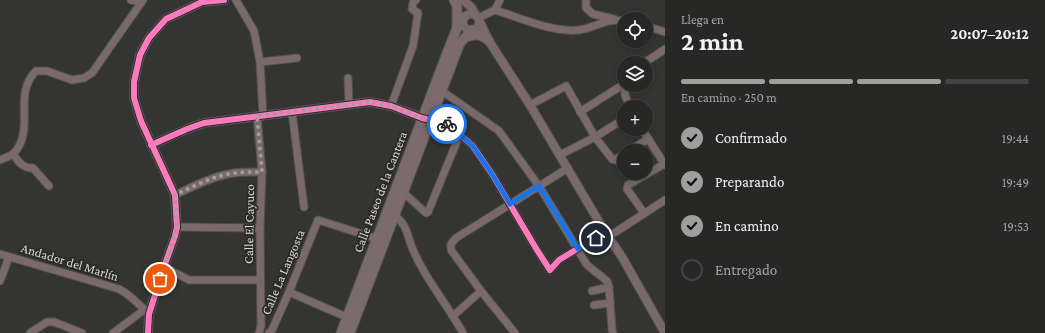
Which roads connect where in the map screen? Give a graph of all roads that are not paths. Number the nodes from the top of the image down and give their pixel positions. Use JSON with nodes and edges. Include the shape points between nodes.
{"nodes":[{"id":1,"x":131,"y":0,"type":"edge"},
{"id":2,"x":224,"y":0,"type":"edge"},
{"id":3,"x":236,"y":0,"type":"edge"},
{"id":4,"x":416,"y":0,"type":"edge"},
{"id":5,"x":454,"y":0,"type":"edge"},
{"id":6,"x":463,"y":0,"type":"edge"},
{"id":7,"x":500,"y":0,"type":"edge"},
{"id":8,"x":586,"y":0,"type":"edge"},
{"id":9,"x":142,"y":1,"type":"edge"},
{"id":10,"x":201,"y":1,"type":"edge"},
{"id":11,"x":496,"y":10,"type":"junction"},
{"id":12,"x":464,"y":17,"type":"junction"},
{"id":13,"x":477,"y":18,"type":"junction"},
{"id":14,"x":616,"y":19,"type":"joint"},
{"id":15,"x":457,"y":28,"type":"junction"},
{"id":16,"x":653,"y":28,"type":"edge"},
{"id":17,"x":665,"y":32,"type":"edge"},
{"id":18,"x":469,"y":34,"type":"junction"},
{"id":19,"x":489,"y":41,"type":"junction"},
{"id":20,"x":665,"y":49,"type":"edge"},
{"id":21,"x":653,"y":57,"type":"edge"},
{"id":22,"x":297,"y":58,"type":"dead end"},
{"id":23,"x":260,"y":62,"type":"junction"},
{"id":24,"x":348,"y":78,"type":"dead end"},
{"id":25,"x":617,"y":90,"type":"edge"},
{"id":26,"x":442,"y":91,"type":"junction"},
{"id":27,"x":349,"y":104,"type":"junction"},
{"id":28,"x":530,"y":104,"type":"junction"},
{"id":29,"x":391,"y":106,"type":"junction"},
{"id":30,"x":292,"y":112,"type":"junction"},
{"id":31,"x":580,"y":112,"type":"junction"},
{"id":32,"x":260,"y":115,"type":"junction"},
{"id":33,"x":427,"y":119,"type":"junction"},
{"id":34,"x":617,"y":123,"type":"edge"},
{"id":35,"x":460,"y":134,"type":"junction"},
{"id":36,"x":646,"y":136,"type":"edge"},
{"id":37,"x":595,"y":137,"type":"junction"},
{"id":38,"x":648,"y":139,"type":"junction"},
{"id":39,"x":640,"y":144,"type":"edge"},
{"id":40,"x":151,"y":145,"type":"junction"},
{"id":41,"x":13,"y":154,"type":"junction"},
{"id":42,"x":560,"y":155,"type":"junction"},
{"id":43,"x":617,"y":159,"type":"edge"},
{"id":44,"x":0,"y":160,"type":"edge"},
{"id":45,"x":664,"y":161,"type":"edge"},
{"id":46,"x":568,"y":168,"type":"junction"},
{"id":47,"x":262,"y":172,"type":"junction"},
{"id":48,"x":49,"y":186,"type":"dead end"},
{"id":49,"x":539,"y":186,"type":"junction"},
{"id":50,"x":404,"y":193,"type":"junction"},
{"id":51,"x":175,"y":195,"type":"junction"},
{"id":52,"x":665,"y":200,"type":"edge"},
{"id":53,"x":510,"y":204,"type":"junction"},
{"id":54,"x":304,"y":207,"type":"dead end"},
{"id":55,"x":644,"y":213,"type":"junction"},
{"id":56,"x":395,"y":216,"type":"junction"},
{"id":57,"x":177,"y":227,"type":"junction"},
{"id":58,"x":260,"y":228,"type":"junction"},
{"id":59,"x":606,"y":234,"type":"junction"},
{"id":60,"x":381,"y":240,"type":"junction"},
{"id":61,"x":578,"y":249,"type":"junction"},
{"id":62,"x":0,"y":254,"type":"edge"},
{"id":63,"x":9,"y":257,"type":"junction"},
{"id":64,"x":164,"y":267,"type":"junction"},
{"id":65,"x":260,"y":280,"type":"junction"},
{"id":66,"x":0,"y":281,"type":"edge"},
{"id":67,"x":609,"y":287,"type":"junction"},
{"id":68,"x":481,"y":291,"type":"junction"},
{"id":69,"x":592,"y":291,"type":"dead end"},
{"id":70,"x":289,"y":292,"type":"junction"},
{"id":71,"x":610,"y":303,"type":"junction"},
{"id":72,"x":594,"y":305,"type":"dead end"},
{"id":73,"x":146,"y":312,"type":"junction"},
{"id":74,"x":453,"y":316,"type":"junction"},
{"id":75,"x":351,"y":319,"type":"junction"},
{"id":76,"x":30,"y":333,"type":"edge"},
{"id":77,"x":82,"y":333,"type":"edge"},
{"id":78,"x":113,"y":333,"type":"edge"},
{"id":79,"x":148,"y":333,"type":"edge"},
{"id":80,"x":258,"y":333,"type":"edge"},
{"id":81,"x":269,"y":333,"type":"edge"},
{"id":82,"x":340,"y":333,"type":"edge"},
{"id":83,"x":350,"y":333,"type":"edge"},
{"id":84,"x":463,"y":333,"type":"edge"},
{"id":85,"x":515,"y":333,"type":"edge"},
{"id":86,"x":613,"y":333,"type":"edge"},
{"id":87,"x":665,"y":333,"type":"edge"}],
"edges":[{"from":1,"to":9,"type":"street"},
{"from":2,"to":10,"type":"street"},
{"from":3,"to":23,"type":"street","name":"Calle El Cayuco","via":[[254,31]]},
{"from":4,"to":29,"type":"street","via":[[412,9],[418,12],[413,46]]},
{"from":5,"to":15,"type":"main road","via":[[457,6]]},
{"from":6,"to":13,"type":"street","via":[[472,7]]},
{"from":7,"to":11,"type":"street"},
{"from":8,"to":14,"type":"street","via":[[586,8],[593,14]]},
{"from":9,"to":41,"type":"street","via":[[92,73],[84,78],[72,80],[47,71],[36,71],[31,76],[24,101],[23,138]]},
{"from":10,"to":40,"type":"street","via":[[166,19],[149,38],[140,55],[134,82],[134,98]]},
{"from":11,"to":13,"type":"street"},
{"from":11,"to":14,"type":"street","via":[[561,30],[580,30]]},
{"from":12,"to":13,"type":"street","via":[[468,14]]},
{"from":12,"to":15,"type":"main road","name":"Calle Paseo de la Cantera"},
{"from":12,"to":18,"type":"street","via":[[462,23]]},
{"from":13,"to":18,"type":"street","via":[[478,27]]},
{"from":13,"to":19,"type":"street"},
{"from":15,"to":33,"type":"main road","name":"Calle Paseo de la Cantera"},
{"from":16,"to":17,"type":"street"},
{"from":18,"to":19,"type":"main road","via":[[484,36]]},
{"from":18,"to":26,"type":"main road","name":"Calle Paseo de la Cantera","via":[[460,43]]},
{"from":19,"to":28,"type":"street"},
{"from":20,"to":21,"type":"street"},
{"from":22,"to":23,"type":"street"},
{"from":23,"to":32,"type":"street","name":"Calle El Cayuco"},
{"from":24,"to":27,"type":"street"},
{"from":25,"to":31,"type":"street"},
{"from":26,"to":33,"type":"main road","name":"Calle Paseo de la Cantera"},
{"from":26,"to":49,"type":"street","via":[[499,131]]},
{"from":27,"to":29,"type":"street","via":[[370,102]]},
{"from":27,"to":30,"type":"street"},
{"from":28,"to":31,"type":"street","via":[[566,86]]},
{"from":28,"to":42,"type":"street"},
{"from":29,"to":33,"type":"street"},
{"from":30,"to":32,"type":"street"},
{"from":30,"to":54,"type":"street"},
{"from":31,"to":37,"type":"street"},
{"from":32,"to":40,"type":"street","via":[[204,123]]},
{"from":32,"to":47,"type":"street","name":"Calle El Cayuco"},
{"from":33,"to":35,"type":"street","via":[[447,124]]},
{"from":33,"to":50,"type":"main road","name":"Calle Paseo de la Cantera"},
{"from":33,"to":60,"type":"main road","name":"Calle Paseo de la Cantera"},
{"from":34,"to":37,"type":"street"},
{"from":35,"to":50,"type":"street","via":[[428,212],[426,213]]},
{"from":35,"to":53,"type":"street","via":[[472,145]]},
{"from":36,"to":38,"type":"street"},
{"from":37,"to":42,"type":"street"},
{"from":37,"to":43,"type":"street","via":[[612,159]]},
{"from":38,"to":39,"type":"street"},
{"from":38,"to":45,"type":"street"},
{"from":40,"to":51,"type":"street"},
{"from":41,"to":44,"type":"street"},
{"from":41,"to":48,"type":"street","via":[[21,164],[26,168],[32,168]]},
{"from":42,"to":46,"type":"street"},
{"from":45,"to":55,"type":"street","via":[[628,185],[627,188]]},
{"from":46,"to":49,"type":"street"},
{"from":46,"to":59,"type":"street"},
{"from":47,"to":51,"type":"street","via":[[217,176]]},
{"from":47,"to":58,"type":"street","name":"Calle El Cayuco"},
{"from":49,"to":53,"type":"street"},
{"from":49,"to":61,"type":"street"},
{"from":50,"to":56,"type":"main road","name":"Calle Paseo de la Cantera"},
{"from":51,"to":57,"type":"street"},
{"from":52,"to":55,"type":"street"},
{"from":53,"to":61,"type":"street","via":[[550,270],[559,260]]},
{"from":53,"to":68,"type":"street","via":[[456,238],[451,244],[451,250]]},
{"from":55,"to":59,"type":"street"},
{"from":56,"to":60,"type":"main road","name":"Calle Paseo de la Cantera"},
{"from":56,"to":74,"type":"street","via":[[405,226],[421,266]]},
{"from":57,"to":58,"type":"street"},
{"from":57,"to":64,"type":"street"},
{"from":58,"to":65,"type":"street","name":"Calle El Cayuco"},
{"from":59,"to":61,"type":"street"},
{"from":59,"to":87,"type":"street"},
{"from":60,"to":70,"type":"street","name":"Calle La Langosta","via":[[318,220]]},
{"from":60,"to":75,"type":"main road","name":"Calle Paseo de la Cantera"},
{"from":61,"to":67,"type":"street","via":[[587,265],[607,281]]},
{"from":62,"to":63,"type":"street","name":"Andador del Marlín"},
{"from":63,"to":66,"type":"street"},
{"from":63,"to":73,"type":"street","name":"Andador del Marlín","via":[[119,289]]},
{"from":64,"to":65,"type":"street","via":[[189,280]]},
{"from":64,"to":73,"type":"street"},
{"from":65,"to":80,"type":"street","name":"Calle El Cayuco"},
{"from":67,"to":69,"type":"street"},
{"from":67,"to":71,"type":"street"},
{"from":68,"to":74,"type":"street"},
{"from":68,"to":85,"type":"street"},
{"from":70,"to":75,"type":"street"},
{"from":70,"to":81,"type":"street","name":"Calle La Langosta"},
{"from":71,"to":72,"type":"street"},
{"from":71,"to":86,"type":"street"},
{"from":73,"to":78,"type":"street"},
{"from":73,"to":79,"type":"street"},
{"from":74,"to":84,"type":"street"},
{"from":75,"to":82,"type":"main road","name":"Calle Paseo de la Cantera"},
{"from":75,"to":83,"type":"main road","name":"Calle Paseo de la Cantera"},
{"from":76,"to":77,"type":"street","via":[[47,322],[54,322]]}]}
